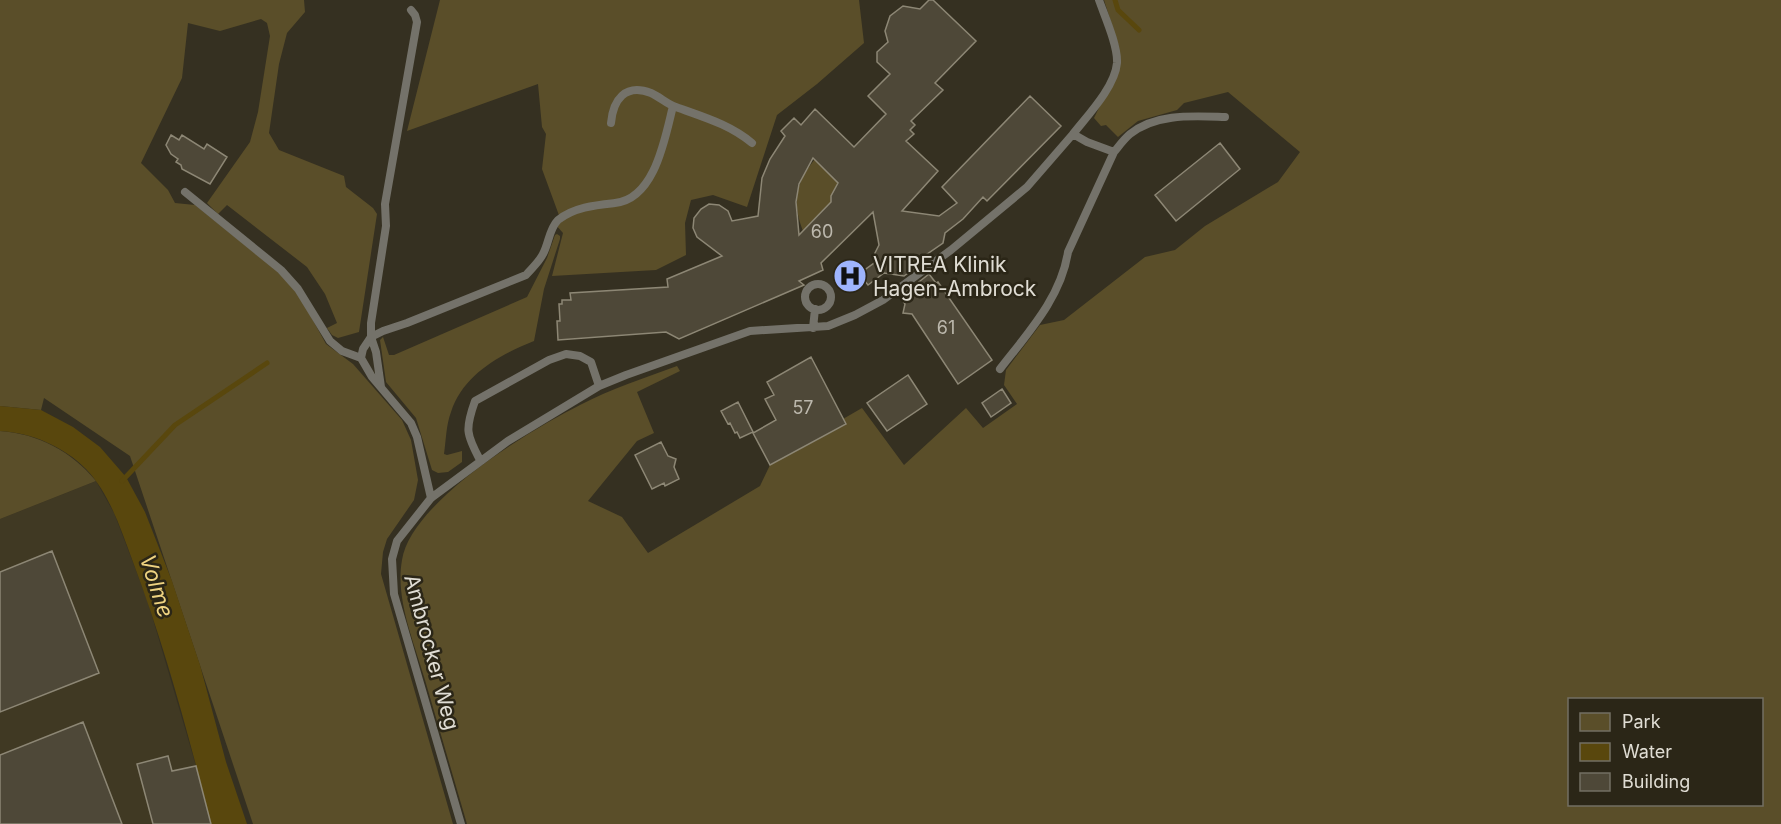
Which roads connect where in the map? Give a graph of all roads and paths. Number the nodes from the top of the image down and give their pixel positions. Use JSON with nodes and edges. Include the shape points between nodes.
{"nodes":[{"id":1,"x":1099,"y":0,"type":"edge"},
{"id":2,"x":411,"y":10,"type":"dead end"},
{"id":3,"x":674,"y":106,"type":"junction"},
{"id":4,"x":1225,"y":117,"type":"dead end"},
{"id":5,"x":611,"y":123,"type":"dead end"},
{"id":6,"x":1073,"y":134,"type":"junction"},
{"id":7,"x":752,"y":143,"type":"dead end"},
{"id":8,"x":1114,"y":152,"type":"junction"},
{"id":9,"x":185,"y":192,"type":"dead end"},
{"id":10,"x":815,"y":309,"type":"dead end"},
{"id":11,"x":813,"y":328,"type":"junction"},
{"id":12,"x":371,"y":337,"type":"junction"},
{"id":13,"x":361,"y":358,"type":"junction"},
{"id":14,"x":1000,"y":369,"type":"dead end"},
{"id":15,"x":599,"y":386,"type":"junction"},
{"id":16,"x":381,"y":387,"type":"junction"},
{"id":17,"x":480,"y":460,"type":"junction"},
{"id":18,"x":431,"y":498,"type":"junction"},
{"id":19,"x":461,"y":824,"type":"edge"}],
"edges":[{"from":1,"to":6,"type":"lane","name":"Ambrocker Weg","via":[[1112,34],[1117,63],[1106,92]]},
{"from":2,"to":12,"type":"lane","via":[[417,22],[385,204],[386,226]]},
{"from":3,"to":5,"type":"lane","via":[[652,93],[625,93],[614,105]]},
{"from":3,"to":7,"type":"lane","via":[[738,131]]},
{"from":3,"to":12,"type":"lane","via":[[658,161],[637,195],[628,201],[580,209],[560,219],[540,261],[526,275]]},
{"from":4,"to":8,"type":"lane","via":[[1180,116],[1146,124],[1130,134]]},
{"from":6,"to":8,"type":"lane"},
{"from":6,"to":11,"type":"lane","name":"Ambrocker Weg","via":[[1027,187],[884,300],[828,326]]},
{"from":8,"to":14,"type":"lane","via":[[1047,308]]},
{"from":9,"to":13,"type":"lane","via":[[281,270],[298,289],[330,342]]},
{"from":10,"to":11,"type":"lane"},
{"from":11,"to":15,"type":"lane","name":"Ambrocker Weg","via":[[750,331]]},
{"from":12,"to":13,"type":"lane"},
{"from":12,"to":16,"type":"lane"},
{"from":13,"to":16,"type":"lane"},
{"from":15,"to":17,"type":"lane","name":"Ambrocker Weg"},
{"from":15,"to":17,"type":"lane","via":[[591,362],[566,354],[475,401],[468,437]]},
{"from":16,"to":18,"type":"lane","via":[[411,423]]},
{"from":17,"to":18,"type":"lane","name":"Ambrocker Weg"},
{"from":18,"to":19,"type":"lane","name":"Ambrocker Weg","via":[[397,541],[391,572]]}]}
